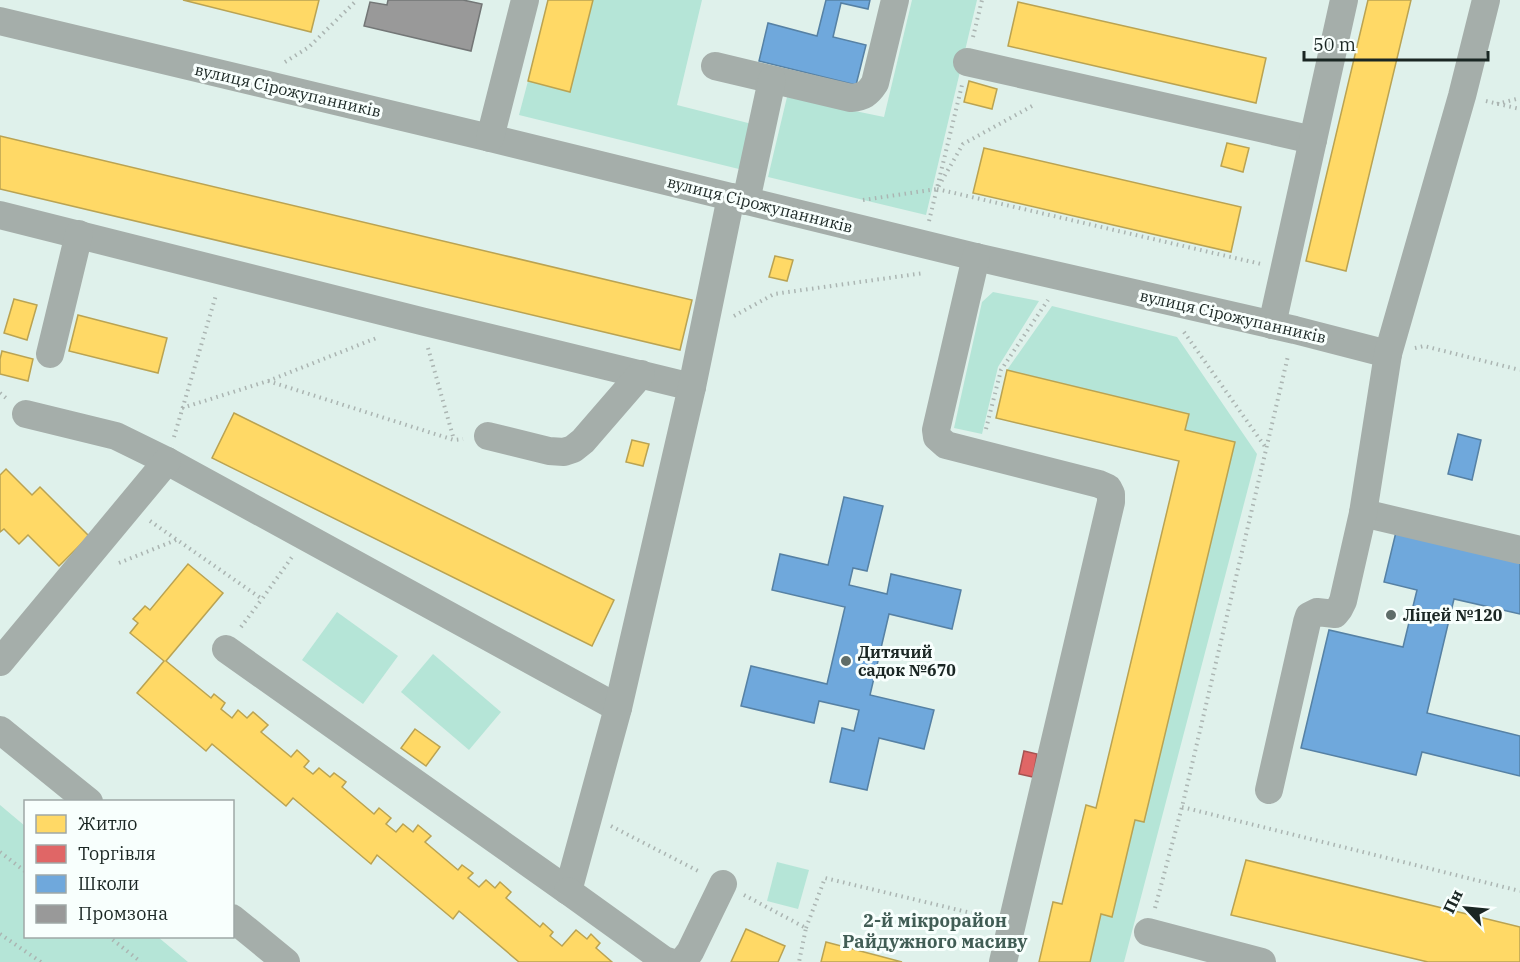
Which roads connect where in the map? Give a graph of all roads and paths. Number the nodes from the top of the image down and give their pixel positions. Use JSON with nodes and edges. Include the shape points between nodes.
{"nodes":[{"id":1,"x":357,"y":0,"type":"edge"},
{"id":2,"x":525,"y":0,"type":"edge"},
{"id":3,"x":895,"y":0,"type":"edge"},
{"id":4,"x":982,"y":0,"type":"edge"},
{"id":5,"x":1344,"y":0,"type":"edge"},
{"id":6,"x":1486,"y":0,"type":"edge"},
{"id":7,"x":0,"y":21,"type":"edge"},
{"id":8,"x":967,"y":62,"type":"junction"},
{"id":9,"x":715,"y":66,"type":"dead end"},
{"id":10,"x":276,"y":67,"type":"dead end"},
{"id":11,"x":772,"y":80,"type":"junction"},
{"id":12,"x":1069,"y":86,"type":"junction"},
{"id":13,"x":1462,"y":96,"type":"junction"},
{"id":14,"x":1520,"y":98,"type":"edge"},
{"id":15,"x":1497,"y":104,"type":"junction"},
{"id":16,"x":1520,"y":109,"type":"edge"},
{"id":17,"x":490,"y":138,"type":"junction"},
{"id":18,"x":1313,"y":140,"type":"junction"},
{"id":19,"x":937,"y":189,"type":"junction"},
{"id":20,"x":738,"y":199,"type":"junction"},
{"id":21,"x":855,"y":201,"type":"dead end"},
{"id":22,"x":0,"y":215,"type":"edge"},
{"id":23,"x":928,"y":228,"type":"dead end"},
{"id":24,"x":79,"y":234,"type":"junction"},
{"id":25,"x":976,"y":258,"type":"junction"},
{"id":26,"x":1284,"y":270,"type":"junction"},
{"id":27,"x":223,"y":271,"type":"junction"},
{"id":28,"x":934,"y":272,"type":"dead end"},
{"id":29,"x":1050,"y":297,"type":"dead end"},
{"id":30,"x":1178,"y":303,"type":"junction"},
{"id":31,"x":421,"y":321,"type":"junction"},
{"id":32,"x":1283,"y":327,"type":"junction"},
{"id":33,"x":704,"y":333,"type":"junction"},
{"id":34,"x":50,"y":354,"type":"dead end"},
{"id":35,"x":1388,"y":354,"type":"junction"},
{"id":36,"x":1520,"y":370,"type":"edge"},
{"id":37,"x":641,"y":374,"type":"junction"},
{"id":38,"x":268,"y":381,"type":"junction"},
{"id":39,"x":692,"y":387,"type":"junction"},
{"id":40,"x":182,"y":408,"type":"junction"},
{"id":41,"x":26,"y":414,"type":"dead end"},
{"id":42,"x":488,"y":436,"type":"joint"},
{"id":43,"x":454,"y":440,"type":"junction"},
{"id":44,"x":1266,"y":449,"type":"junction"},
{"id":45,"x":980,"y":453,"type":"junction"},
{"id":46,"x":167,"y":461,"type":"junction"},
{"id":47,"x":129,"y":507,"type":"junction"},
{"id":48,"x":1363,"y":513,"type":"junction"},
{"id":49,"x":306,"y":537,"type":"junction"},
{"id":50,"x":1520,"y":550,"type":"edge"},
{"id":51,"x":262,"y":599,"type":"junction"},
{"id":52,"x":226,"y":649,"type":"joint"},
{"id":53,"x":0,"y":662,"type":"edge"},
{"id":54,"x":618,"y":708,"type":"junction"},
{"id":55,"x":0,"y":730,"type":"edge"},
{"id":56,"x":1269,"y":790,"type":"dead end"},
{"id":57,"x":88,"y":800,"type":"edge"},
{"id":58,"x":1182,"y":807,"type":"junction"},
{"id":59,"x":589,"y":814,"type":"junction"},
{"id":60,"x":0,"y":852,"type":"edge"},
{"id":61,"x":24,"y":870,"type":"edge"},
{"id":62,"x":723,"y":884,"type":"junction"},
{"id":63,"x":568,"y":891,"type":"junction"},
{"id":64,"x":1520,"y":891,"type":"edge"},
{"id":65,"x":234,"y":920,"type":"edge"},
{"id":66,"x":1012,"y":922,"type":"junction"},
{"id":67,"x":806,"y":928,"type":"junction"},
{"id":68,"x":1148,"y":932,"type":"joint"},
{"id":69,"x":0,"y":934,"type":"edge"},
{"id":70,"x":111,"y":938,"type":"edge"},
{"id":71,"x":41,"y":962,"type":"edge"},
{"id":72,"x":141,"y":962,"type":"edge"},
{"id":73,"x":286,"y":962,"type":"edge"},
{"id":74,"x":670,"y":962,"type":"edge"},
{"id":75,"x":682,"y":962,"type":"edge"},
{"id":76,"x":799,"y":962,"type":"edge"},
{"id":77,"x":1003,"y":962,"type":"edge"},
{"id":78,"x":1262,"y":962,"type":"edge"}],
"edges":[{"from":1,"to":10,"type":"path","via":[[309,47]]},
{"from":2,"to":17,"type":"street"},
{"from":3,"to":11,"type":"street","via":[[875,83],[869,93],[851,98]]},
{"from":4,"to":8,"type":"path"},
{"from":5,"to":18,"type":"street"},
{"from":6,"to":13,"type":"street"},
{"from":7,"to":17,"type":"street","name":"вулиця Сірожупанників"},
{"from":8,"to":12,"type":"street"},
{"from":8,"to":19,"type":"path"},
{"from":9,"to":11,"type":"street"},
{"from":11,"to":20,"type":"street"},
{"from":12,"to":18,"type":"street"},
{"from":12,"to":19,"type":"path","via":[[963,144]]},
{"from":13,"to":15,"type":"path"},
{"from":13,"to":35,"type":"street"},
{"from":14,"to":15,"type":"path"},
{"from":15,"to":16,"type":"path"},
{"from":17,"to":20,"type":"street","name":"вулиця Сірожупанників"},
{"from":18,"to":26,"type":"street"},
{"from":19,"to":21,"type":"path"},
{"from":19,"to":23,"type":"path"},
{"from":19,"to":26,"type":"path"},
{"from":20,"to":25,"type":"street","name":"вулиця Сірожупанників"},
{"from":20,"to":33,"type":"street"},
{"from":22,"to":24,"type":"street"},
{"from":24,"to":27,"type":"street"},
{"from":24,"to":34,"type":"street"},
{"from":25,"to":30,"type":"street","name":"вулиця Сірожупанників"},
{"from":25,"to":45,"type":"street","via":[[936,430],[937,437],[946,444]]},
{"from":26,"to":32,"type":"street"},
{"from":27,"to":31,"type":"street"},
{"from":27,"to":40,"type":"path"},
{"from":28,"to":33,"type":"path","via":[[774,294]]},
{"from":29,"to":45,"type":"path","via":[[1001,370]]},
{"from":30,"to":32,"type":"street","name":"вулиця Сірожупанників"},
{"from":30,"to":44,"type":"path","via":[[1182,330]]},
{"from":31,"to":37,"type":"street"},
{"from":31,"to":38,"type":"path"},
{"from":31,"to":43,"type":"path"},
{"from":32,"to":35,"type":"street","name":"вулиця Сірожупанників"},
{"from":32,"to":44,"type":"path"},
{"from":33,"to":39,"type":"street"},
{"from":35,"to":36,"type":"path","via":[[1424,346]]},
{"from":35,"to":48,"type":"street"},
{"from":37,"to":39,"type":"street"},
{"from":37,"to":42,"type":"street","via":[[573,449],[549,451]]},
{"from":38,"to":40,"type":"path"},
{"from":38,"to":43,"type":"path"},
{"from":39,"to":54,"type":"street"},
{"from":40,"to":46,"type":"path"},
{"from":41,"to":46,"type":"street","via":[[116,436]]},
{"from":42,"to":43,"type":"path"},
{"from":44,"to":58,"type":"path"},
{"from":45,"to":66,"type":"street","via":[[1099,484],[1111,494]]},
{"from":46,"to":47,"type":"street"},
{"from":46,"to":49,"type":"street"},
{"from":47,"to":51,"type":"path"},
{"from":47,"to":53,"type":"street"},
{"from":48,"to":50,"type":"street"},
{"from":48,"to":56,"type":"street","via":[[1340,609],[1335,614],[1312,613],[1306,621]]},
{"from":49,"to":51,"type":"path"},
{"from":49,"to":54,"type":"street"},
{"from":51,"to":52,"type":"path"},
{"from":52,"to":63,"type":"street"},
{"from":54,"to":59,"type":"street"},
{"from":55,"to":57,"type":"street"},
{"from":58,"to":64,"type":"path"},
{"from":58,"to":68,"type":"path"},
{"from":59,"to":62,"type":"path"},
{"from":59,"to":63,"type":"street"},
{"from":60,"to":61,"type":"path"},
{"from":62,"to":67,"type":"path"},
{"from":62,"to":75,"type":"street"},
{"from":63,"to":74,"type":"street"},
{"from":65,"to":73,"type":"street"},
{"from":66,"to":67,"type":"path","via":[[825,878]]},
{"from":66,"to":77,"type":"street"},
{"from":67,"to":76,"type":"path"},
{"from":68,"to":78,"type":"street"},
{"from":69,"to":71,"type":"path"},
{"from":70,"to":72,"type":"path"}]}
